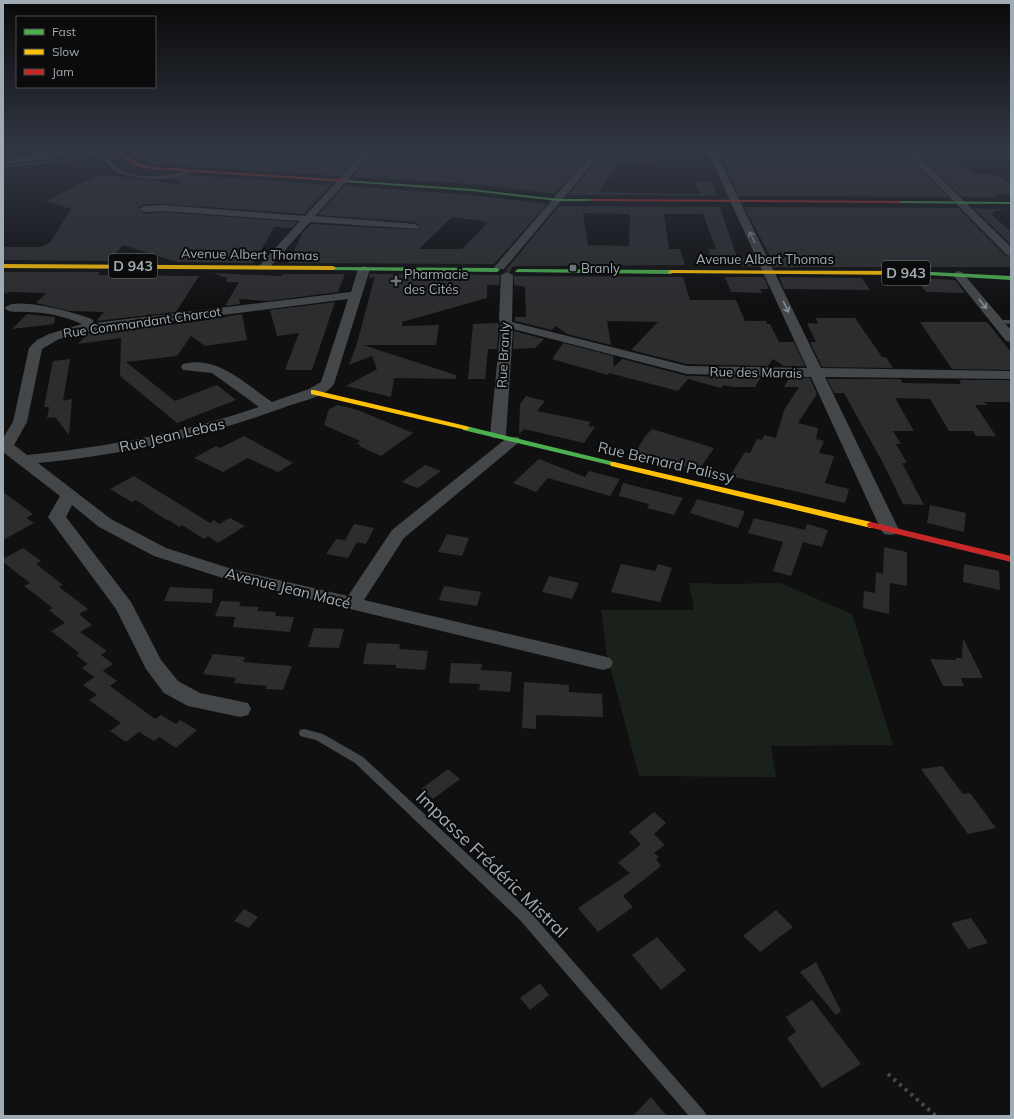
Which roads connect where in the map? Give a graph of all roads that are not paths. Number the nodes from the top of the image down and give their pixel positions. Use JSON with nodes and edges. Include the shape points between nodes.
{"nodes":[{"id":1,"x":324,"y":200,"type":"edge"},
{"id":2,"x":558,"y":200,"type":"edge"},
{"id":3,"x":577,"y":200,"type":"edge"},
{"id":4,"x":958,"y":200,"type":"edge"},
{"id":5,"x":735,"y":202,"type":"junction"},
{"id":6,"x":961,"y":203,"type":"junction"},
{"id":7,"x":1011,"y":203,"type":"edge"},
{"id":8,"x":144,"y":209,"type":"dead end"},
{"id":9,"x":307,"y":219,"type":"junction"},
{"id":10,"x":415,"y":227,"type":"dead end"},
{"id":11,"x":1011,"y":253,"type":"edge"},
{"id":12,"x":3,"y":266,"type":"edge"},
{"id":13,"x":264,"y":267,"type":"junction"},
{"id":14,"x":364,"y":269,"type":"junction"},
{"id":15,"x":506,"y":271,"type":"junction"},
{"id":16,"x":769,"y":272,"type":"junction"},
{"id":17,"x":958,"y":274,"type":"junction"},
{"id":18,"x":1011,"y":278,"type":"edge"},
{"id":19,"x":355,"y":296,"type":"junction"},
{"id":20,"x":11,"y":308,"type":"dead end"},
{"id":21,"x":998,"y":322,"type":"junction"},
{"id":22,"x":1011,"y":322,"type":"edge"},
{"id":23,"x":507,"y":324,"type":"junction"},
{"id":24,"x":88,"y":328,"type":"junction"},
{"id":25,"x":1011,"y":338,"type":"edge"},
{"id":26,"x":188,"y":367,"type":"dead end"},
{"id":27,"x":817,"y":373,"type":"junction"},
{"id":28,"x":1011,"y":375,"type":"edge"},
{"id":29,"x":314,"y":392,"type":"junction"},
{"id":30,"x":270,"y":408,"type":"junction"},
{"id":31,"x":506,"y":438,"type":"junction"},
{"id":32,"x":4,"y":445,"type":"edge"},
{"id":33,"x":25,"y":460,"type":"junction"},
{"id":34,"x":68,"y":494,"type":"junction"},
{"id":35,"x":890,"y":530,"type":"junction"},
{"id":36,"x":1011,"y":559,"type":"edge"},
{"id":37,"x":352,"y":604,"type":"junction"},
{"id":38,"x":603,"y":664,"type":"dead end"},
{"id":39,"x":240,"y":709,"type":"dead end"},
{"id":40,"x":304,"y":733,"type":"dead end"},
{"id":41,"x":699,"y":1116,"type":"edge"}],
"edges":[{"from":1,"to":9,"type":"street"},
{"from":2,"to":15,"type":"street"},
{"from":3,"to":5,"type":"street"},
{"from":4,"to":6,"type":"street"},
{"from":5,"to":6,"type":"street"},
{"from":16,"to":5,"type":"street","one_way":true},
{"from":6,"to":7,"type":"street"},
{"from":6,"to":11,"type":"street"},
{"from":8,"to":9,"type":"street","via":[[163,208]]},
{"from":9,"to":10,"type":"street"},
{"from":9,"to":13,"type":"street"},
{"from":12,"to":13,"type":"street","name":"Avenue Albert Thomas","number":"D 943"},
{"from":13,"to":14,"type":"street","name":"Avenue Albert Thomas","number":"D 943"},
{"from":14,"to":15,"type":"street","name":"Avenue Albert Thomas","number":"D 943"},
{"from":14,"to":19,"type":"street"},
{"from":15,"to":16,"type":"street","name":"Avenue Albert Thomas","number":"D 943"},
{"from":15,"to":23,"type":"street","name":"Rue Branly"},
{"from":16,"to":17,"type":"street","name":"Avenue Albert Thomas","number":"D 943"},
{"from":16,"to":27,"type":"street","one_way":true},
{"from":17,"to":18,"type":"street","name":"Avenue Albert Thomas","number":"D 943"},
{"from":17,"to":21,"type":"street","one_way":true},
{"from":19,"to":24,"type":"street","name":"Rue Commandant Charcot","via":[[335,296]]},
{"from":19,"to":29,"type":"street","via":[[327,384]]},
{"from":20,"to":24,"type":"street","via":[[70,314],[88,322]]},
{"from":21,"to":22,"type":"lane"},
{"from":21,"to":25,"type":"street"},
{"from":23,"to":27,"type":"street","name":"Rue des Marais","via":[[687,370]]},
{"from":23,"to":31,"type":"street","name":"Rue Branly"},
{"from":24,"to":32,"type":"street","name":"Rue Commandant Charcot","via":[[57,334],[36,348],[20,422]]},
{"from":26,"to":30,"type":"street","via":[[208,367],[217,370]]},
{"from":27,"to":28,"type":"street","name":"Rue des Marais"},
{"from":27,"to":35,"type":"street"},
{"from":29,"to":30,"type":"street","name":"Rue Jean Lebas"},
{"from":29,"to":31,"type":"street","name":"Rue Bernard Palissy"},
{"from":30,"to":33,"type":"street","name":"Rue Jean Lebas","via":[[226,423],[151,442]]},
{"from":31,"to":35,"type":"street","name":"Rue Bernard Palissy"},
{"from":31,"to":37,"type":"street","via":[[398,534]]},
{"from":32,"to":33,"type":"street","name":"Avenue Jean Macé"},
{"from":33,"to":34,"type":"street","name":"Avenue Jean Macé"},
{"from":34,"to":37,"type":"street","name":"Avenue Jean Macé","via":[[105,523],[160,552],[232,575]]},
{"from":34,"to":39,"type":"street","via":[[57,517],[124,607],[153,664],[170,687],[195,700]]},
{"from":35,"to":36,"type":"street","name":"Rue Bernard Palissy"},
{"from":37,"to":38,"type":"street","name":"Avenue Jean Macé"},
{"from":40,"to":41,"type":"lane","name":"Impasse Frédéric Mistral","via":[[319,737],[359,760],[525,916]]}]}
